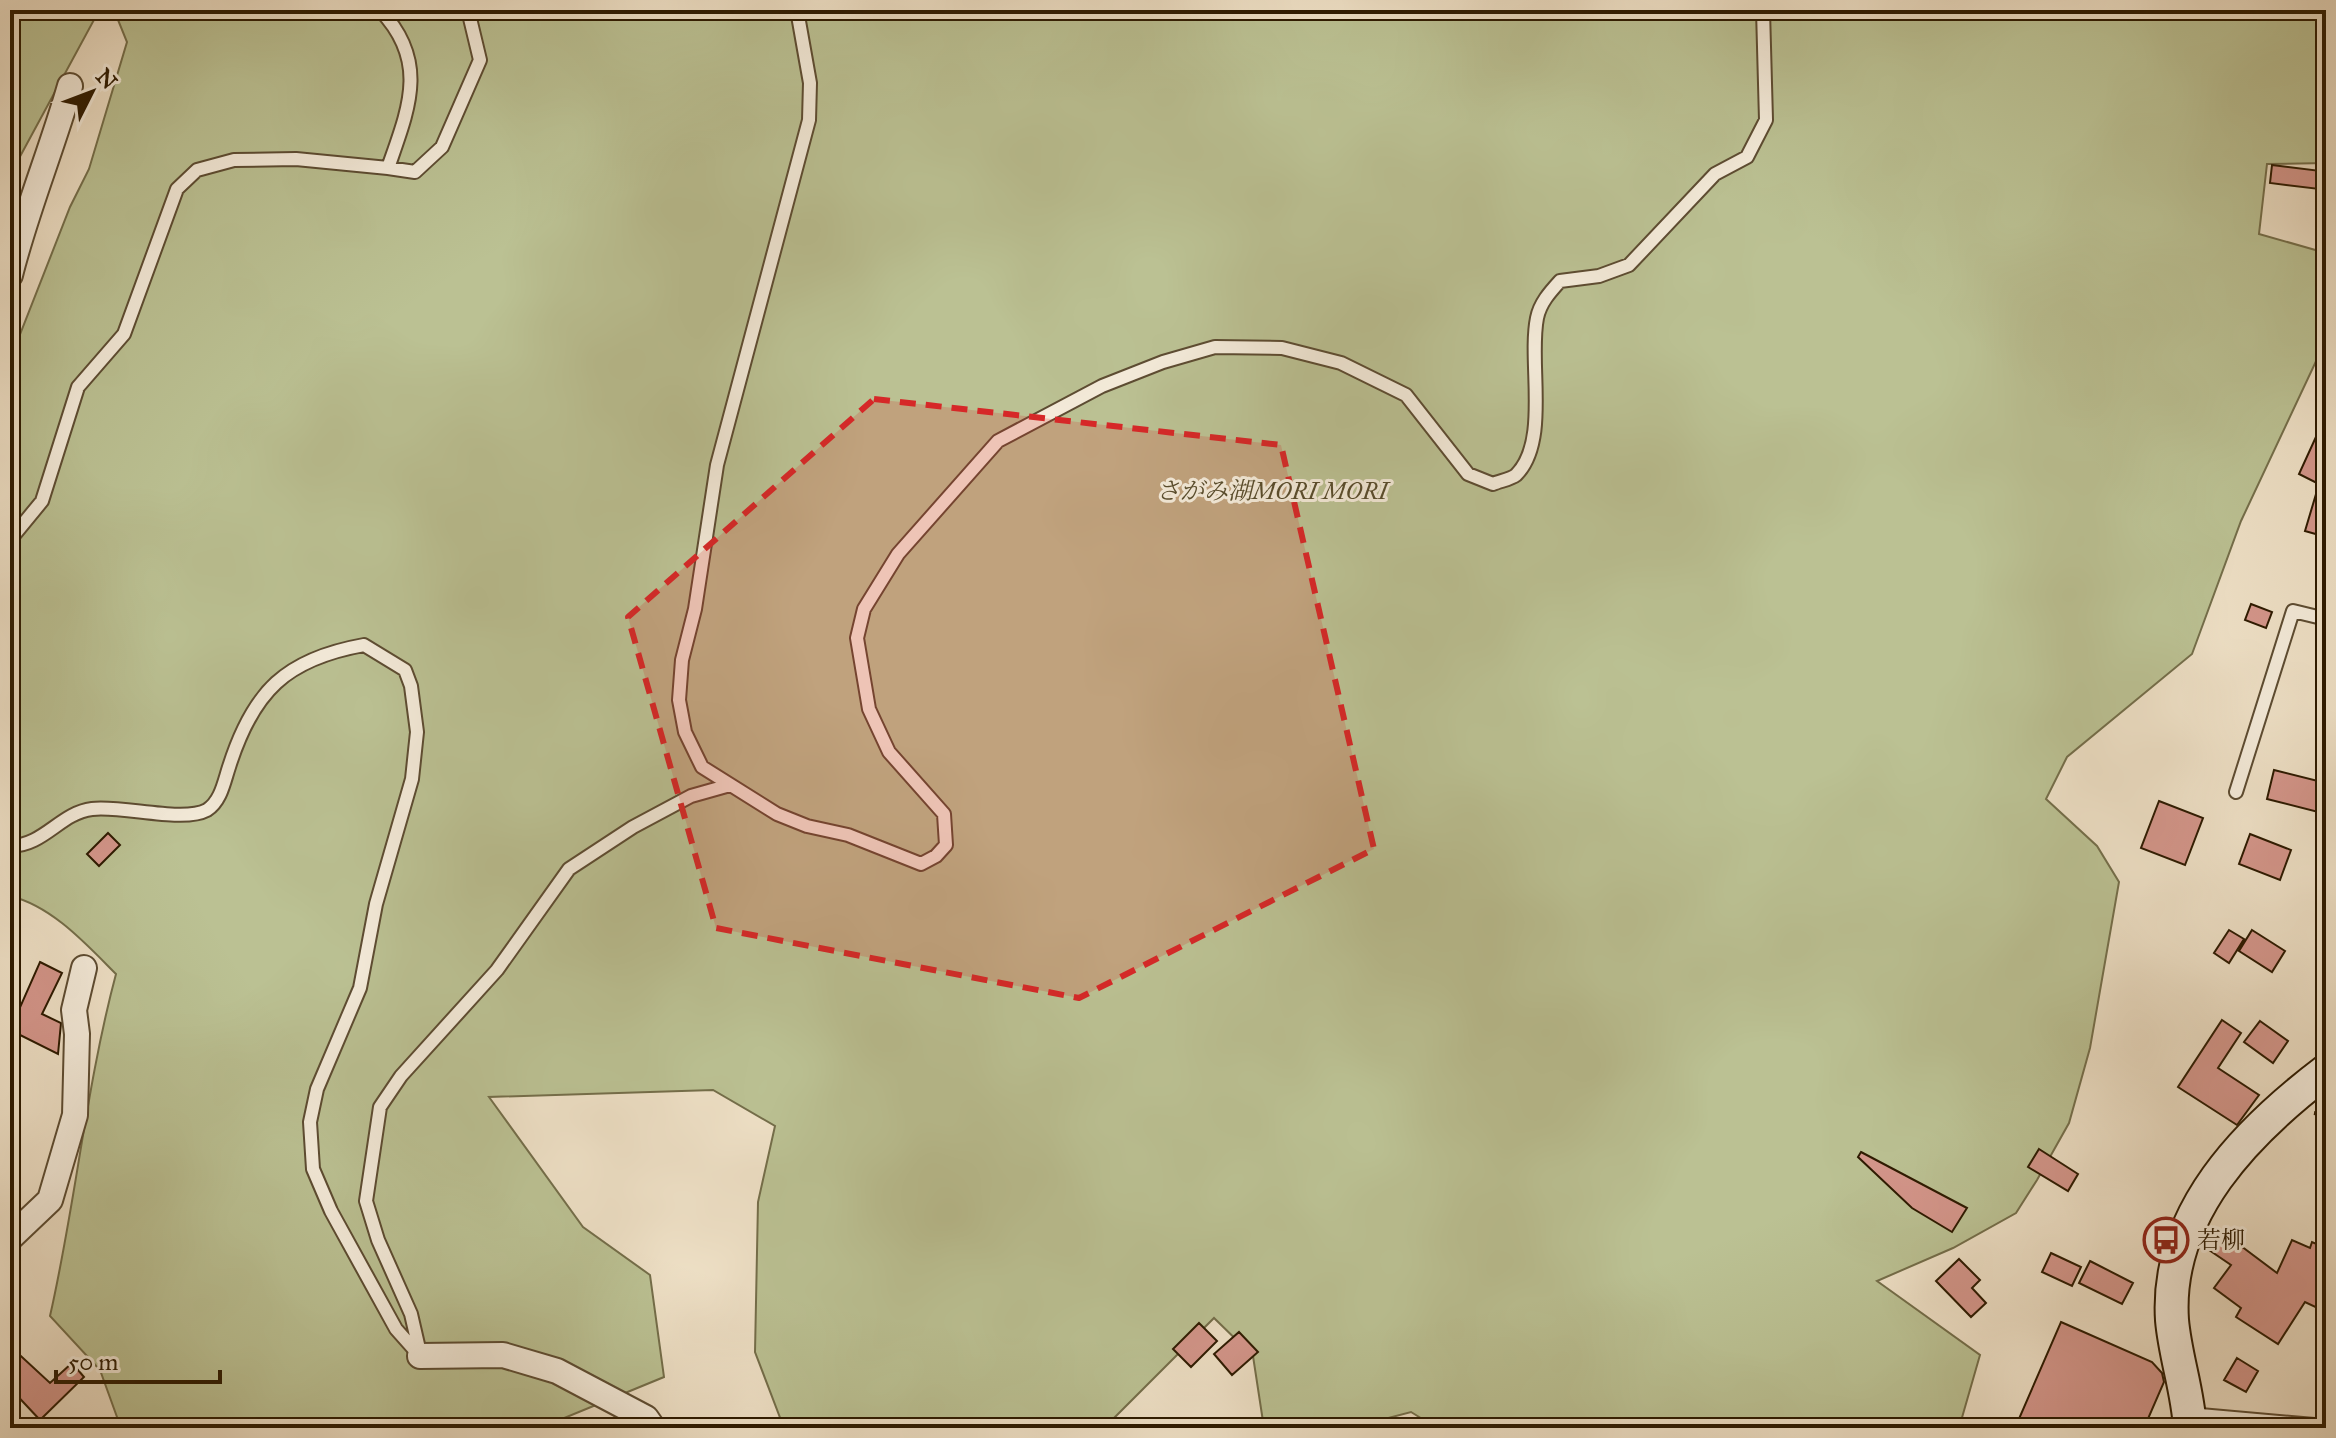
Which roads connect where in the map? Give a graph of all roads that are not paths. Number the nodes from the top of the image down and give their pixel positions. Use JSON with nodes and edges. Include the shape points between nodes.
{"nodes":[{"id":1,"x":380,"y":10,"type":"edge"},
{"id":2,"x":468,"y":10,"type":"edge"},
{"id":3,"x":797,"y":10,"type":"edge"},
{"id":4,"x":1763,"y":10,"type":"edge"},
{"id":5,"x":70,"y":86,"type":"dead end"},
{"id":6,"x":388,"y":168,"type":"junction"},
{"id":7,"x":10,"y":275,"type":"edge"},
{"id":8,"x":10,"y":540,"type":"edge"},
{"id":9,"x":2326,"y":619,"type":"edge"},
{"id":10,"x":730,"y":785,"type":"junction"},
{"id":11,"x":2236,"y":792,"type":"dead end"},
{"id":12,"x":10,"y":846,"type":"edge"},
{"id":13,"x":84,"y":968,"type":"dead end"},
{"id":14,"x":2326,"y":1071,"type":"edge"},
{"id":15,"x":10,"y":1238,"type":"edge"},
{"id":16,"x":420,"y":1356,"type":"junction"},
{"id":17,"x":2189,"y":1421,"type":"edge"},
{"id":18,"x":2326,"y":1426,"type":"edge"},
{"id":19,"x":653,"y":1428,"type":"edge"}],
"edges":[{"from":1,"to":6,"type":"lane","via":[[394,24],[410,69],[412,98]]},
{"from":2,"to":6,"type":"lane","via":[[480,60],[442,147],[415,172]]},
{"from":3,"to":10,"type":"lane","via":[[810,83],[809,120],[717,465],[682,660],[679,700],[685,732],[702,767]]},
{"from":4,"to":10,"type":"lane","via":[[1766,120],[1747,157],[1715,174],[1629,265],[1560,281],[1544,300],[1535,342],[1534,446],[1515,476],[1493,484],[1468,474],[1406,395],[1341,363],[1282,348],[1215,347],[1102,386],[998,441],[898,554],[864,609],[857,638],[869,709],[889,752],[944,814],[946,845],[936,856],[921,864],[848,835],[807,826]]},
{"from":5,"to":7,"type":"street"},
{"from":6,"to":8,"type":"lane","via":[[296,159],[234,160],[197,170],[177,189],[124,334],[78,387],[42,501]]},
{"from":9,"to":11,"type":"lane","via":[[2293,611]]},
{"from":10,"to":16,"type":"lane","via":[[691,796],[569,869],[497,970],[401,1076],[380,1107],[366,1201],[411,1314]]},
{"from":12,"to":16,"type":"lane","via":[[37,842],[90,809],[181,816],[207,810],[220,796],[238,739],[262,699],[289,670],[324,652],[364,645],[405,670],[417,732],[412,779],[376,904],[360,988],[317,1089],[310,1122],[313,1169],[331,1211],[396,1329]]},
{"from":13,"to":15,"type":"street","via":[[74,1010],[75,1115],[50,1200]]},
{"from":14,"to":17,"type":"main road","via":[[2230,1161],[2200,1200],[2186,1230],[2176,1264],[2172,1319]]},
{"from":16,"to":19,"type":"street","via":[[503,1355],[557,1371],[646,1418]]},
{"from":17,"to":18,"type":"lane"}]}
